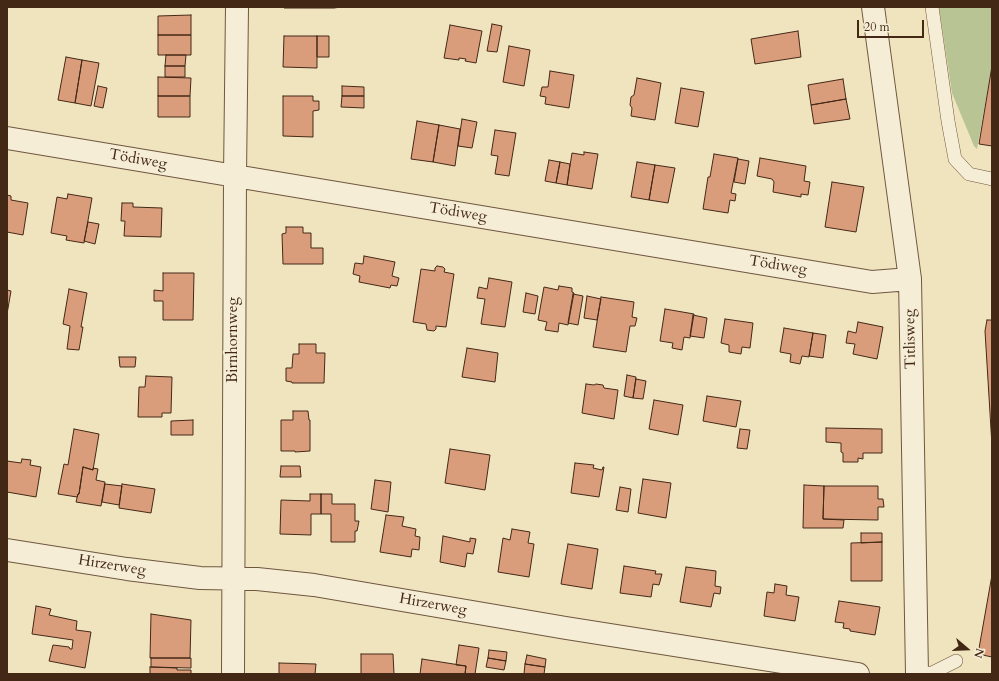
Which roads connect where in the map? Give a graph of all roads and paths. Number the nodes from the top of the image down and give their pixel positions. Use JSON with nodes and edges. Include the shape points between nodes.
{"nodes":[{"id":1,"x":237,"y":7,"type":"edge"},
{"id":2,"x":873,"y":7,"type":"edge"},
{"id":3,"x":932,"y":7,"type":"edge"},
{"id":4,"x":7,"y":138,"type":"edge"},
{"id":5,"x":235,"y":176,"type":"junction"},
{"id":6,"x":992,"y":179,"type":"edge"},
{"id":7,"x":910,"y":279,"type":"junction"},
{"id":8,"x":7,"y":550,"type":"edge"},
{"id":9,"x":234,"y":579,"type":"junction"},
{"id":10,"x":956,"y":661,"type":"dead end"},
{"id":11,"x":232,"y":674,"type":"edge"},
{"id":12,"x":858,"y":674,"type":"edge"},
{"id":13,"x":917,"y":674,"type":"edge"}],
"edges":[{"from":1,"to":5,"type":"street","name":"Birnhornweg"},
{"from":2,"to":7,"type":"street","name":"Titlisweg"},
{"from":3,"to":6,"type":"lane","via":[[955,159],[969,174]]},
{"from":4,"to":5,"type":"street","name":"Tödiweg"},
{"from":5,"to":7,"type":"street","name":"Tödiweg","via":[[872,282]]},
{"from":5,"to":9,"type":"street","name":"Birnhornweg"},
{"from":7,"to":13,"type":"street","name":"Titlisweg"},
{"from":8,"to":9,"type":"street","name":"Hirzerweg","via":[[127,570]]},
{"from":9,"to":11,"type":"street","name":"Birnhornweg"},
{"from":9,"to":12,"type":"street","name":"Hirzerweg","via":[[314,585]]},
{"from":10,"to":13,"type":"lane","via":[[932,673]]}]}
